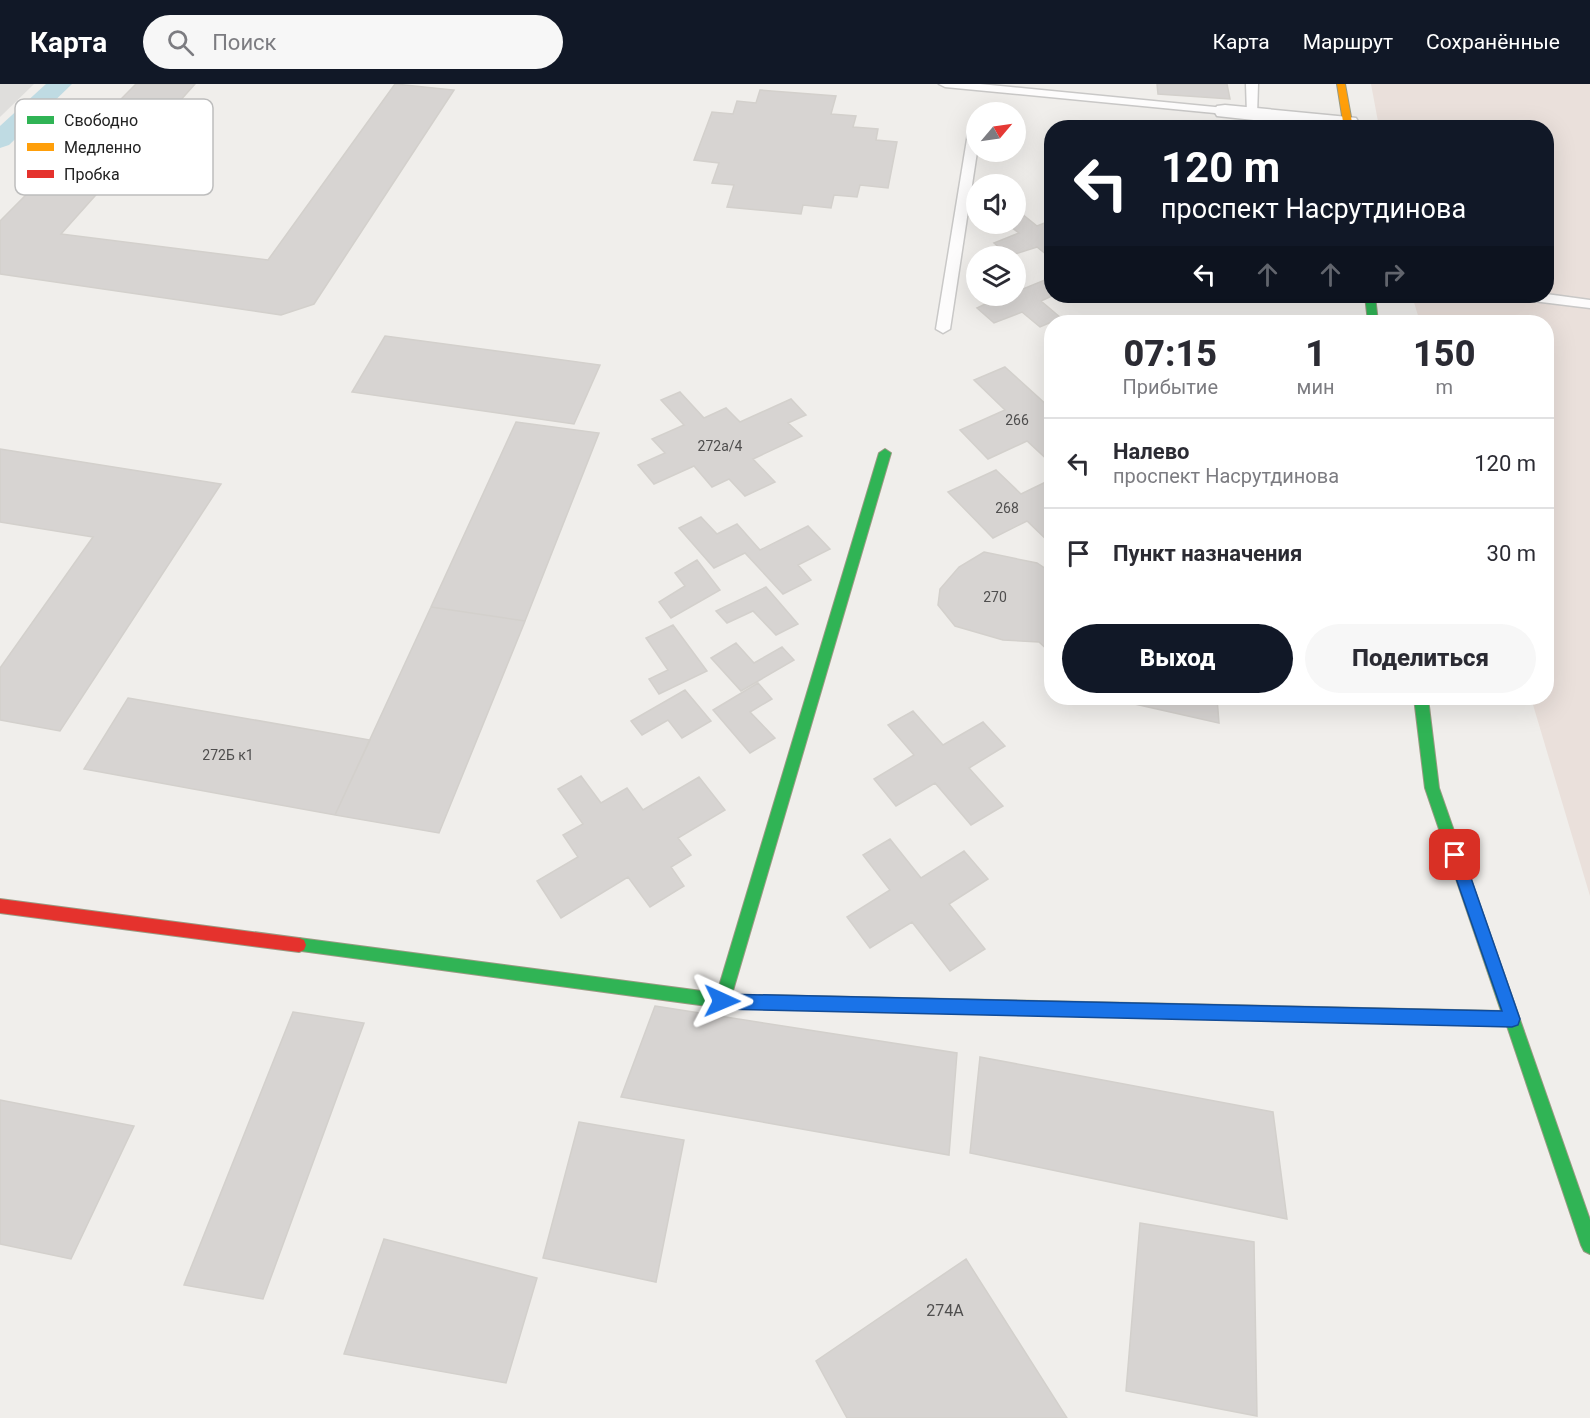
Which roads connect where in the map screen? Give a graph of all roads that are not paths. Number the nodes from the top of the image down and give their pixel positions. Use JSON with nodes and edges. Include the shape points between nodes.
{"nodes":[{"id":1,"x":945,"y":84,"type":"edge"},
{"id":2,"x":1252,"y":84,"type":"edge"},
{"id":3,"x":1341,"y":84,"type":"edge"},
{"id":4,"x":980,"y":101,"type":"edge"},
{"id":5,"x":1225,"y":111,"type":"joint"},
{"id":6,"x":1253,"y":114,"type":"junction"},
{"id":7,"x":1305,"y":120,"type":"edge"},
{"id":8,"x":1347,"y":120,"type":"edge"},
{"id":9,"x":970,"y":162,"type":"edge"},
{"id":10,"x":1554,"y":300,"type":"edge"},
{"id":11,"x":1590,"y":304,"type":"edge"},
{"id":12,"x":944,"y":328,"type":"dead end"},
{"id":13,"x":885,"y":453,"type":"dead end"},
{"id":14,"x":1422,"y":705,"type":"edge"},
{"id":15,"x":0,"y":906,"type":"edge"},
{"id":16,"x":722,"y":1001,"type":"junction"},
{"id":17,"x":1512,"y":1019,"type":"junction"},
{"id":18,"x":1590,"y":1245,"type":"edge"}],
"edges":[{"from":1,"to":4,"type":"lane"},
{"from":2,"to":6,"type":"lane"},
{"from":3,"to":8,"type":"street"},
{"from":4,"to":5,"type":"lane"},
{"from":5,"to":6,"type":"street"},
{"from":6,"to":7,"type":"street"},
{"from":9,"to":12,"type":"lane"},
{"from":10,"to":11,"type":"lane"},
{"from":13,"to":16,"type":"street"},
{"from":14,"to":17,"type":"street","via":[[1432,788]]},
{"from":15,"to":16,"type":"street"},
{"from":16,"to":17,"type":"street"},
{"from":17,"to":18,"type":"street"}]}
